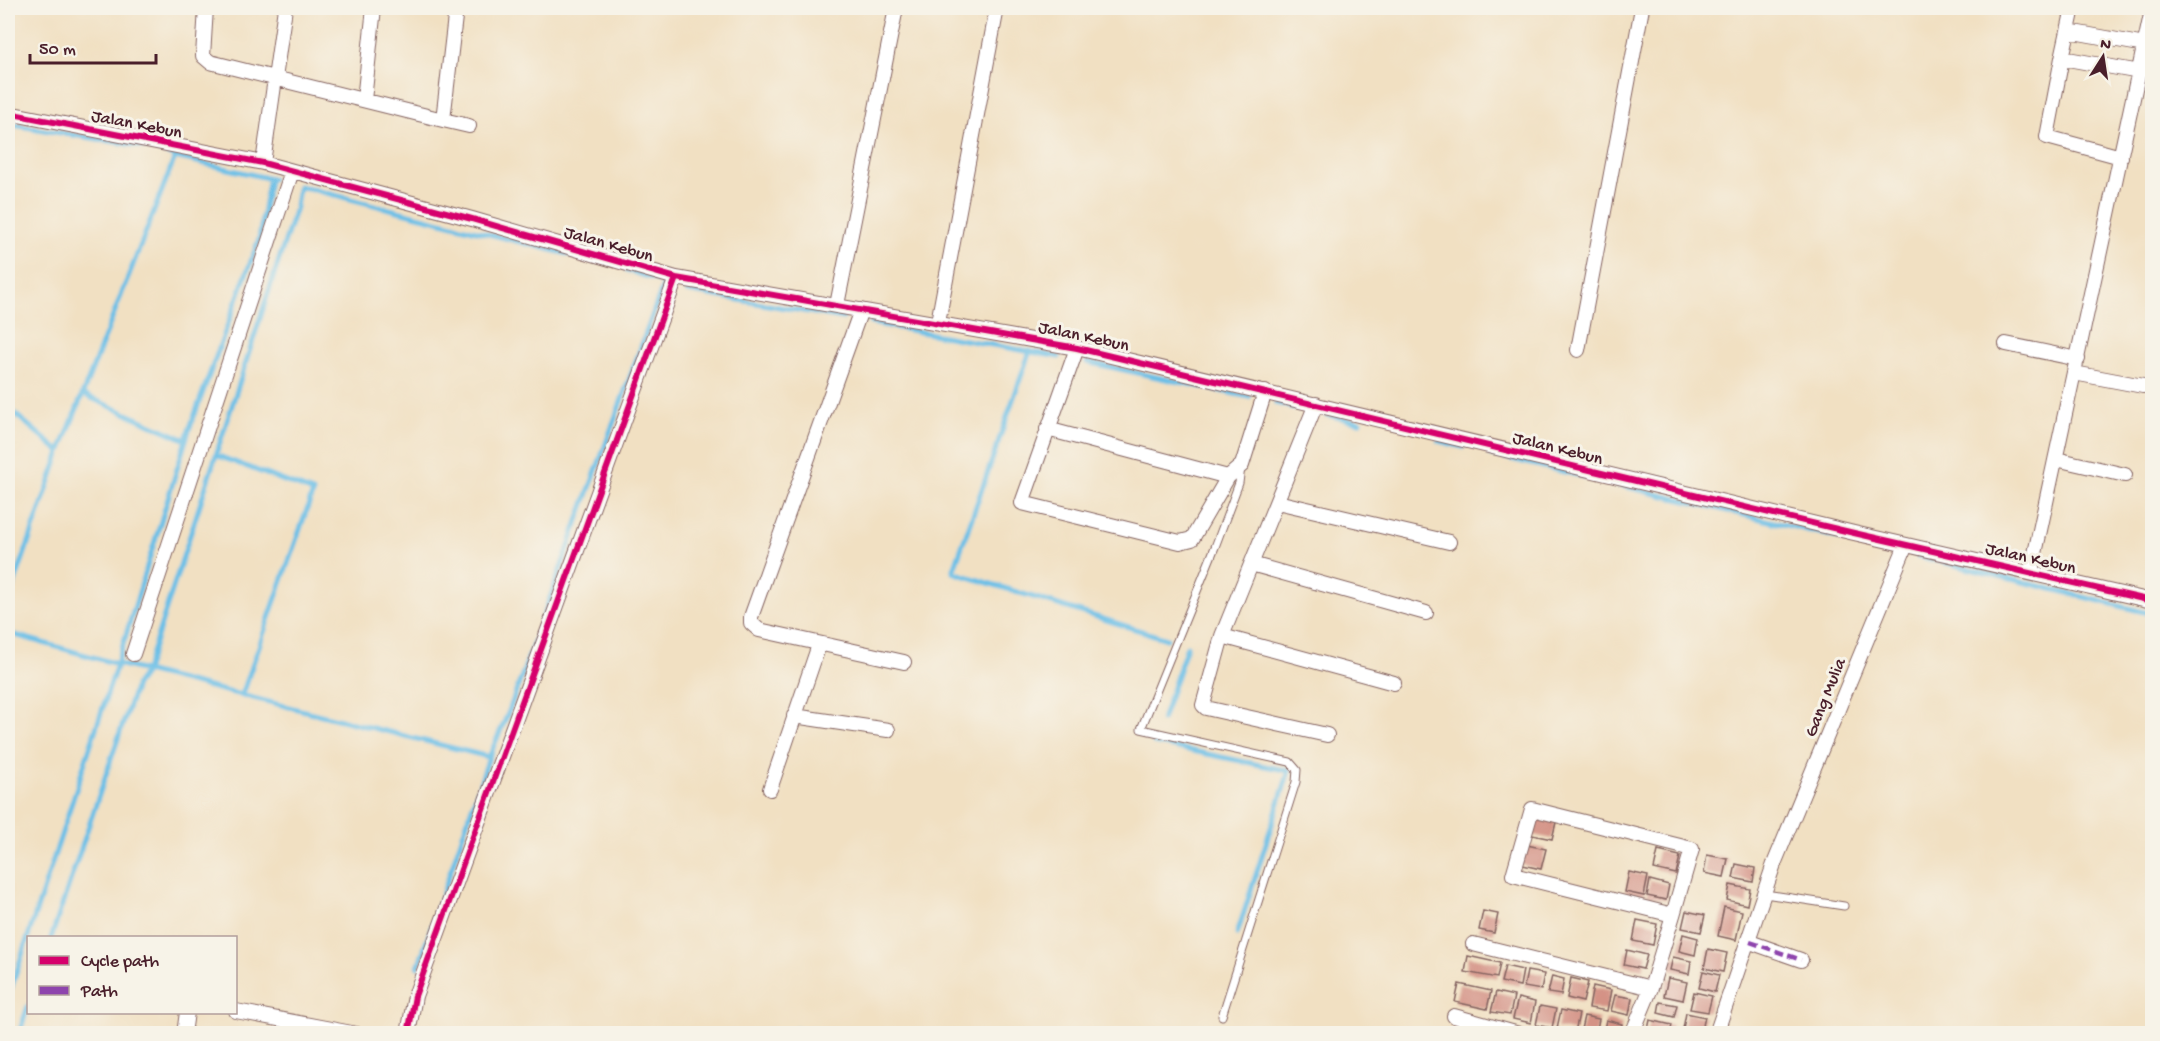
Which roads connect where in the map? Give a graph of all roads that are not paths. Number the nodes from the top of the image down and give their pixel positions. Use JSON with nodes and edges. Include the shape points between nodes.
{"nodes":[{"id":1,"x":206,"y":8,"type":"edge"},
{"id":2,"x":285,"y":8,"type":"edge"},
{"id":3,"x":374,"y":8,"type":"edge"},
{"id":4,"x":456,"y":8,"type":"edge"},
{"id":5,"x":896,"y":8,"type":"edge"},
{"id":6,"x":997,"y":8,"type":"edge"},
{"id":7,"x":1642,"y":8,"type":"edge"},
{"id":8,"x":2073,"y":8,"type":"edge"},
{"id":9,"x":2152,"y":10,"type":"edge"},
{"id":10,"x":2068,"y":32,"type":"junction"},
{"id":11,"x":2145,"y":45,"type":"junction"},
{"id":12,"x":2062,"y":58,"type":"junction"},
{"id":13,"x":2140,"y":72,"type":"junction"},
{"id":14,"x":276,"y":79,"type":"junction"},
{"id":15,"x":364,"y":100,"type":"junction"},
{"id":16,"x":8,"y":113,"type":"edge"},
{"id":17,"x":443,"y":120,"type":"junction"},
{"id":18,"x":469,"y":126,"type":"dead end"},
{"id":19,"x":2121,"y":157,"type":"junction"},
{"id":20,"x":263,"y":163,"type":"junction"},
{"id":21,"x":292,"y":171,"type":"junction"},
{"id":22,"x":676,"y":278,"type":"junction"},
{"id":23,"x":837,"y":305,"type":"junction"},
{"id":24,"x":861,"y":310,"type":"junction"},
{"id":25,"x":938,"y":322,"type":"junction"},
{"id":26,"x":2006,"y":344,"type":"dead end"},
{"id":27,"x":1077,"y":348,"type":"junction"},
{"id":28,"x":1578,"y":350,"type":"dead end"},
{"id":29,"x":2076,"y":366,"type":"junction"},
{"id":30,"x":2143,"y":386,"type":"dead end"},
{"id":31,"x":1265,"y":392,"type":"junction"},
{"id":32,"x":1316,"y":404,"type":"junction"},
{"id":33,"x":1047,"y":429,"type":"junction"},
{"id":34,"x":2056,"y":459,"type":"junction"},
{"id":35,"x":1242,"y":465,"type":"junction"},
{"id":36,"x":2125,"y":475,"type":"dead end"},
{"id":37,"x":1228,"y":477,"type":"junction"},
{"id":38,"x":1277,"y":502,"type":"junction"},
{"id":39,"x":1449,"y":542,"type":"dead end"},
{"id":40,"x":1906,"y":545,"type":"junction"},
{"id":41,"x":1251,"y":564,"type":"junction"},
{"id":42,"x":2031,"y":572,"type":"junction"},
{"id":43,"x":2152,"y":601,"type":"edge"},
{"id":44,"x":1426,"y":613,"type":"dead end"},
{"id":45,"x":1222,"y":636,"type":"junction"},
{"id":46,"x":819,"y":645,"type":"junction"},
{"id":47,"x":133,"y":654,"type":"dead end"},
{"id":48,"x":904,"y":662,"type":"dead end"},
{"id":49,"x":1395,"y":683,"type":"dead end"},
{"id":50,"x":794,"y":716,"type":"junction"},
{"id":51,"x":888,"y":730,"type":"dead end"},
{"id":52,"x":1327,"y":735,"type":"dead end"},
{"id":53,"x":770,"y":789,"type":"dead end"},
{"id":54,"x":1765,"y":894,"type":"junction"},
{"id":55,"x":1844,"y":906,"type":"dead end"},
{"id":56,"x":1673,"y":915,"type":"junction"},
{"id":57,"x":1750,"y":942,"type":"junction"},
{"id":58,"x":1473,"y":944,"type":"dead end"},
{"id":59,"x":1801,"y":960,"type":"dead end"},
{"id":60,"x":1651,"y":988,"type":"junction"},
{"id":61,"x":237,"y":1011,"type":"edge"},
{"id":62,"x":187,"y":1014,"type":"edge"},
{"id":63,"x":1222,"y":1016,"type":"dead end"},
{"id":64,"x":1454,"y":1016,"type":"dead end"},
{"id":65,"x":1472,"y":1028,"type":"edge"},
{"id":66,"x":184,"y":1034,"type":"edge"},
{"id":67,"x":357,"y":1034,"type":"edge"},
{"id":68,"x":408,"y":1034,"type":"edge"},
{"id":69,"x":1519,"y":1034,"type":"edge"},
{"id":70,"x":1632,"y":1034,"type":"edge"},
{"id":71,"x":1716,"y":1034,"type":"edge"}],
"edges":[{"from":1,"to":14,"type":"street","via":[[203,56],[210,62]]},
{"from":2,"to":14,"type":"street"},
{"from":3,"to":15,"type":"street"},
{"from":4,"to":17,"type":"street"},
{"from":5,"to":23,"type":"street"},
{"from":6,"to":25,"type":"street"},
{"from":7,"to":28,"type":"street"},
{"from":8,"to":10,"type":"street"},
{"from":9,"to":11,"type":"street"},
{"from":10,"to":11,"type":"street"},
{"from":10,"to":12,"type":"street"},
{"from":11,"to":13,"type":"street"},
{"from":12,"to":13,"type":"street"},
{"from":12,"to":19,"type":"street","via":[[2047,137]]},
{"from":13,"to":19,"type":"street"},
{"from":14,"to":15,"type":"street"},
{"from":14,"to":20,"type":"street"},
{"from":15,"to":17,"type":"street"},
{"from":16,"to":20,"type":"street","name":"Jalan Kebun"},
{"from":17,"to":18,"type":"street"},
{"from":19,"to":29,"type":"street"},
{"from":20,"to":21,"type":"street","name":"Jalan Kebun"},
{"from":21,"to":22,"type":"street","name":"Jalan Kebun"},
{"from":21,"to":47,"type":"street"},
{"from":22,"to":23,"type":"street","name":"Jalan Kebun"},
{"from":22,"to":68,"type":"street","via":[[415,996]]},
{"from":23,"to":24,"type":"street","name":"Jalan Kebun"},
{"from":24,"to":25,"type":"street","name":"Jalan Kebun"},
{"from":24,"to":46,"type":"street","via":[[751,617],[759,630]]},
{"from":25,"to":27,"type":"street","name":"Jalan Kebun"},
{"from":26,"to":29,"type":"street"},
{"from":27,"to":31,"type":"street","name":"Jalan Kebun"},
{"from":27,"to":33,"type":"street"},
{"from":29,"to":30,"type":"street"},
{"from":29,"to":34,"type":"street"},
{"from":31,"to":32,"type":"street","name":"Jalan Kebun"},
{"from":31,"to":35,"type":"street"},
{"from":32,"to":38,"type":"street"},
{"from":32,"to":40,"type":"street","name":"Jalan Kebun"},
{"from":33,"to":37,"type":"street"},
{"from":33,"to":37,"type":"street","via":[[1022,503],[1180,542],[1192,539]]},
{"from":34,"to":36,"type":"street"},
{"from":34,"to":42,"type":"street"},
{"from":35,"to":37,"type":"street"},
{"from":35,"to":63,"type":"lane","via":[[1215,547],[1141,729],[1290,762],[1298,770]]},
{"from":38,"to":39,"type":"street"},
{"from":38,"to":41,"type":"street"},
{"from":40,"to":42,"type":"street","name":"Jalan Kebun"},
{"from":40,"to":54,"type":"street","name":"Gang Mulia"},
{"from":41,"to":44,"type":"street"},
{"from":41,"to":45,"type":"street"},
{"from":42,"to":43,"type":"street","name":"Jalan Kebun"},
{"from":45,"to":49,"type":"street"},
{"from":45,"to":52,"type":"street","via":[[1204,701],[1206,708]]},
{"from":46,"to":48,"type":"street"},
{"from":46,"to":50,"type":"street"},
{"from":50,"to":51,"type":"street"},
{"from":50,"to":53,"type":"street"},
{"from":54,"to":55,"type":"lane"},
{"from":54,"to":57,"type":"street","name":"Gang Mulia"},
{"from":56,"to":56,"type":"street","via":[[1692,849],[1536,808],[1530,811],[1514,874]]},
{"from":56,"to":60,"type":"street"},
{"from":57,"to":59,"type":"street"},
{"from":57,"to":71,"type":"street","name":"Gang Mulia"},
{"from":58,"to":60,"type":"street"},
{"from":60,"to":70,"type":"street"},
{"from":61,"to":67,"type":"street"},
{"from":62,"to":66,"type":"street"},
{"from":64,"to":65,"type":"street"},
{"from":65,"to":69,"type":"street"}]}
